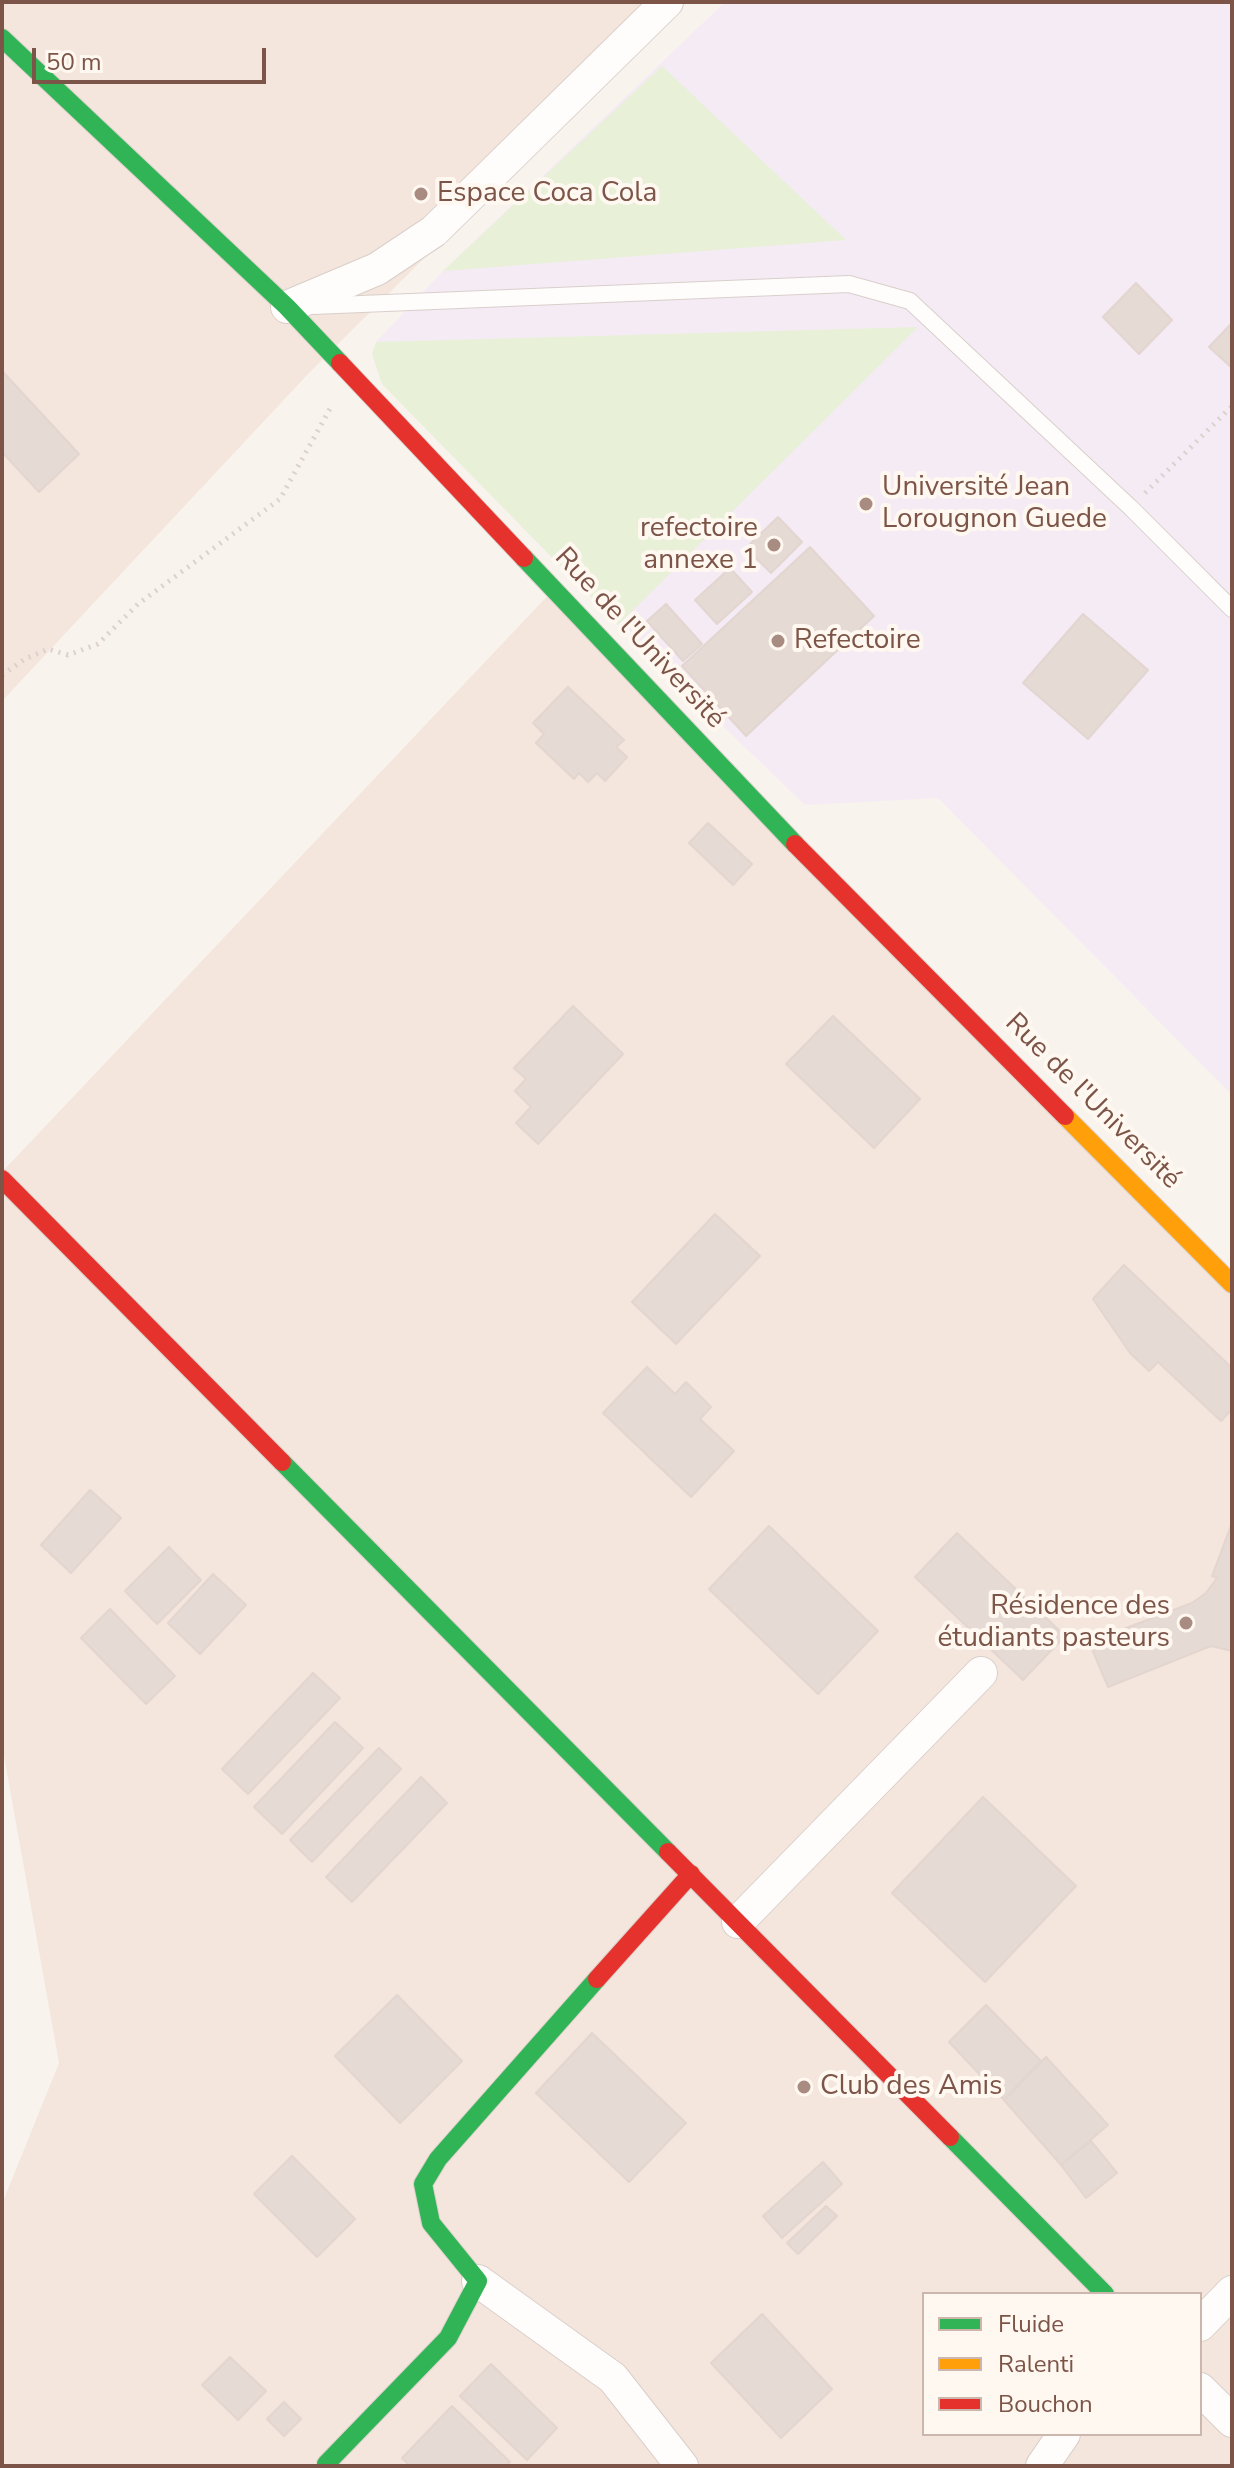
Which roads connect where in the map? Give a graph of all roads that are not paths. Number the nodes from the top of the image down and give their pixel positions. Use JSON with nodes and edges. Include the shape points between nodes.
{"nodes":[{"id":1,"x":667,"y":2,"type":"edge"},
{"id":2,"x":2,"y":38,"type":"edge"},
{"id":3,"x":287,"y":307,"type":"junction"},
{"id":4,"x":1232,"y":609,"type":"edge"},
{"id":5,"x":2,"y":1179,"type":"edge"},
{"id":6,"x":1232,"y":1284,"type":"edge"},
{"id":7,"x":981,"y":1673,"type":"dead end"},
{"id":8,"x":691,"y":1874,"type":"junction"},
{"id":9,"x":738,"y":1922,"type":"junction"},
{"id":10,"x":478,"y":2281,"type":"junction"},
{"id":11,"x":1103,"y":2292,"type":"edge"},
{"id":12,"x":1232,"y":2292,"type":"edge"},
{"id":13,"x":1202,"y":2323,"type":"edge"},
{"id":14,"x":1202,"y":2391,"type":"edge"},
{"id":15,"x":1232,"y":2421,"type":"edge"},
{"id":16,"x":1063,"y":2436,"type":"edge"},
{"id":17,"x":326,"y":2464,"type":"dead end"},
{"id":18,"x":682,"y":2466,"type":"edge"},
{"id":19,"x":1042,"y":2466,"type":"edge"}],
"edges":[{"from":1,"to":3,"type":"street","via":[[434,231],[377,269]]},
{"from":2,"to":3,"type":"street","name":"Rue de l'Université"},
{"from":3,"to":4,"type":"lane","via":[[849,284],[910,301]]},
{"from":3,"to":6,"type":"street","name":"Rue de l'Université","via":[[757,805]]},
{"from":5,"to":8,"type":"street"},
{"from":7,"to":9,"type":"street"},
{"from":8,"to":9,"type":"street"},
{"from":8,"to":10,"type":"street","via":[[438,2159],[423,2184],[431,2223]]},
{"from":9,"to":11,"type":"street"},
{"from":10,"to":17,"type":"street","via":[[448,2338]]},
{"from":10,"to":18,"type":"street","via":[[613,2378]]},
{"from":12,"to":13,"type":"street"},
{"from":14,"to":15,"type":"street"},
{"from":16,"to":19,"type":"street"}]}
